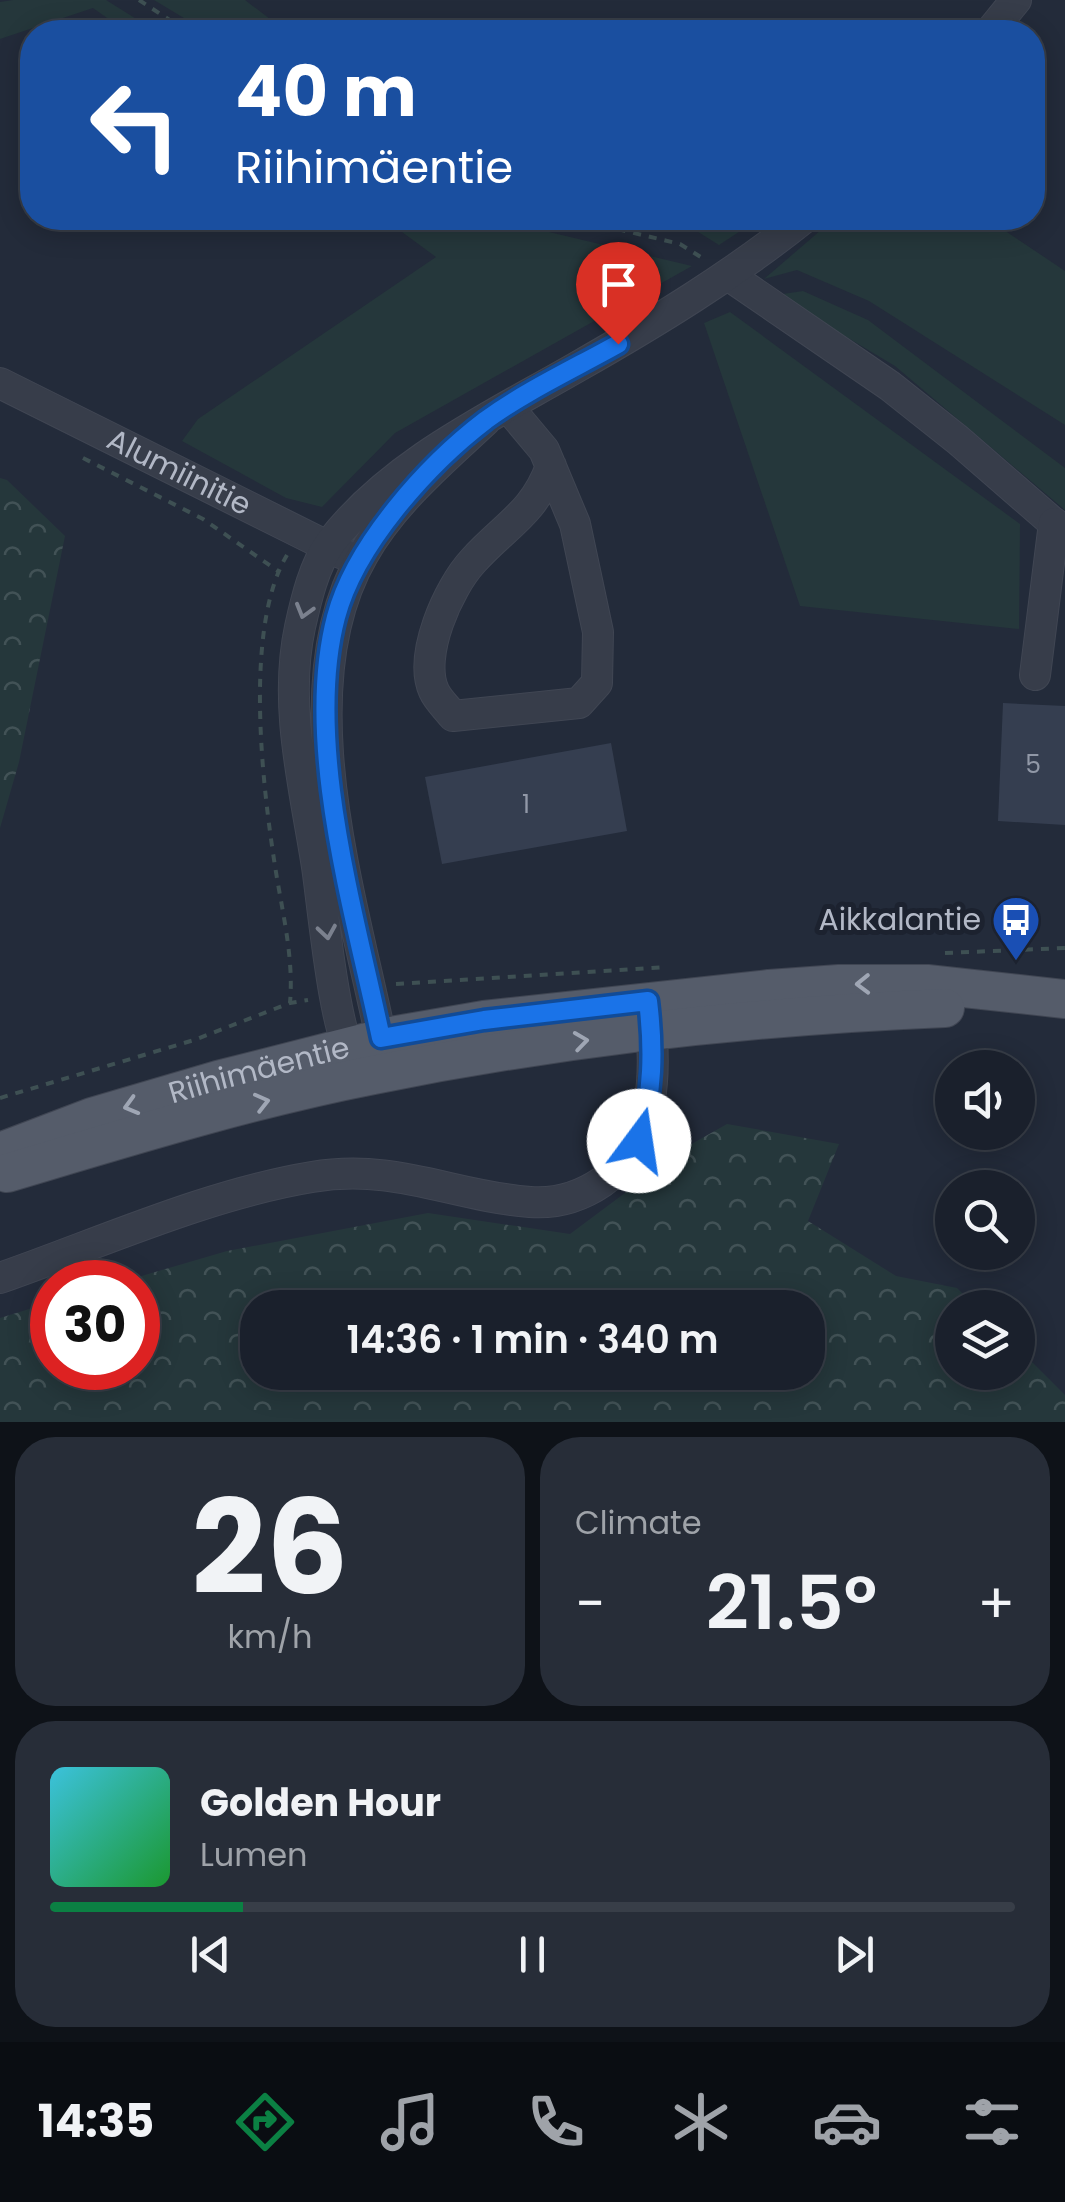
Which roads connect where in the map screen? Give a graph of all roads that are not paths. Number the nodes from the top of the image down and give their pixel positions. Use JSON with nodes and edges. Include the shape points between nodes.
{"nodes":[{"id":1,"x":1016,"y":0,"type":"edge"},
{"id":2,"x":1000,"y":20,"type":"edge"},
{"id":3,"x":788,"y":230,"type":"edge"},
{"id":4,"x":728,"y":274,"type":"junction"},
{"id":5,"x":0,"y":384,"type":"edge"},
{"id":6,"x":497,"y":414,"type":"junction"},
{"id":7,"x":551,"y":466,"type":"junction"},
{"id":8,"x":1059,"y":528,"type":"edge"},
{"id":9,"x":328,"y":546,"type":"junction"},
{"id":10,"x":359,"y":562,"type":"junction"},
{"id":11,"x":1035,"y":676,"type":"dead end"},
{"id":12,"x":1065,"y":1002,"type":"edge"},
{"id":13,"x":650,"y":1016,"type":"junction"},
{"id":14,"x":367,"y":1053,"type":"junction"},
{"id":15,"x":0,"y":1152,"type":"edge"},
{"id":16,"x":0,"y":1175,"type":"edge"},
{"id":17,"x":0,"y":1278,"type":"edge"}],
"edges":[{"from":1,"to":2,"type":"street"},
{"from":3,"to":4,"type":"street"},
{"from":4,"to":6,"type":"street"},
{"from":4,"to":8,"type":"street","via":[[890,386]]},
{"from":5,"to":9,"type":"street","name":"Alumiinitie"},
{"from":6,"to":7,"type":"street","via":[[544,450]]},
{"from":6,"to":9,"type":"street","via":[[381,490]]},
{"from":6,"to":10,"type":"street","via":[[418,486]]},
{"from":7,"to":7,"type":"street","via":[[575,524],[598,632],[598,683],[579,703],[453,716],[433,690],[430,651],[447,601],[471,562],[524,516]]},
{"from":8,"to":11,"type":"street"},
{"from":9,"to":10,"type":"street","name":"Alumiinitie"},
{"from":9,"to":14,"type":"street","one_way":true,"via":[[300,628],[295,727],[336,995]]},
{"from":10,"to":14,"type":"street","via":[[336,617],[325,715]]},
{"from":12,"to":13,"type":"main road","name":"Riihimäentie","via":[[982,988],[883,984],[769,988]]},
{"from":13,"to":14,"type":"main road","name":"Riihimäentie","via":[[484,1020]]},
{"from":13,"to":17,"type":"street","via":[[650,1101],[639,1141],[620,1170],[590,1190],[557,1202],[531,1202],[406,1176],[316,1176],[174,1216]]},
{"from":14,"to":15,"type":"main road","name":"Riihimäentie","one_way":true,"via":[[92,1117]]},
{"from":16,"to":14,"type":"main road","name":"Riihimäentie","one_way":true,"via":[[173,1124]]}]}
